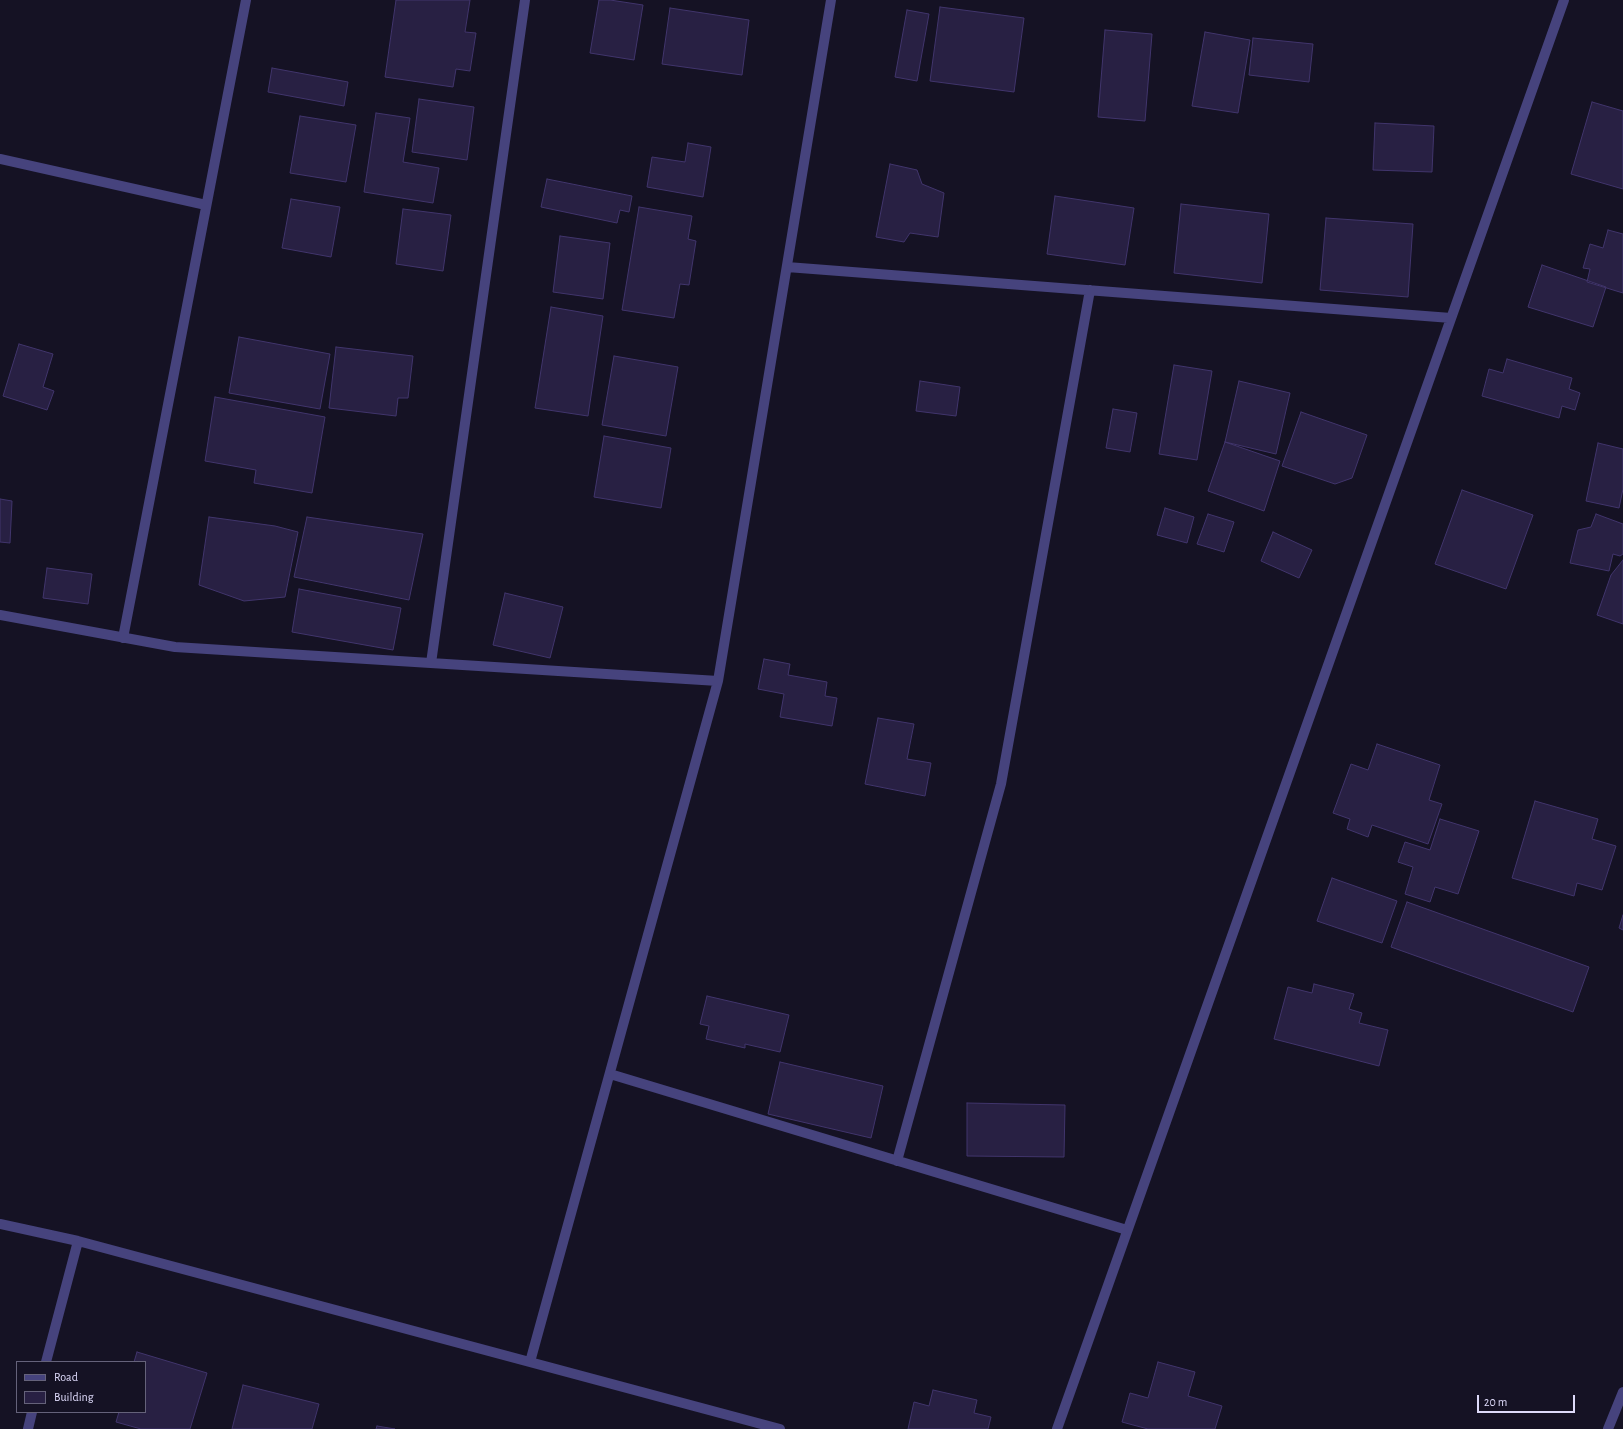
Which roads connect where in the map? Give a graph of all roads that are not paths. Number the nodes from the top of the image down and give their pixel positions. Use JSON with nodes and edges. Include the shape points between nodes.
{"nodes":[{"id":1,"x":246,"y":0,"type":"edge"},
{"id":2,"x":525,"y":0,"type":"edge"},
{"id":3,"x":831,"y":0,"type":"edge"},
{"id":4,"x":1564,"y":0,"type":"edge"},
{"id":5,"x":0,"y":159,"type":"edge"},
{"id":6,"x":206,"y":205,"type":"junction"},
{"id":7,"x":787,"y":267,"type":"junction"},
{"id":8,"x":1090,"y":290,"type":"junction"},
{"id":9,"x":1451,"y":318,"type":"junction"},
{"id":10,"x":0,"y":615,"type":"edge"},
{"id":11,"x":123,"y":638,"type":"junction"},
{"id":12,"x":431,"y":663,"type":"junction"},
{"id":13,"x":718,"y":681,"type":"junction"},
{"id":14,"x":610,"y":1074,"type":"junction"},
{"id":15,"x":898,"y":1160,"type":"junction"},
{"id":16,"x":0,"y":1224,"type":"edge"},
{"id":17,"x":1127,"y":1230,"type":"junction"},
{"id":18,"x":78,"y":1241,"type":"junction"},
{"id":19,"x":46,"y":1361,"type":"edge"},
{"id":20,"x":530,"y":1362,"type":"junction"},
{"id":21,"x":1623,"y":1392,"type":"edge"},
{"id":22,"x":32,"y":1413,"type":"edge"},
{"id":23,"x":28,"y":1429,"type":"edge"},
{"id":24,"x":780,"y":1429,"type":"edge"},
{"id":25,"x":1056,"y":1429,"type":"edge"},
{"id":26,"x":1608,"y":1429,"type":"edge"}],
"edges":[{"from":1,"to":6,"type":"street"},
{"from":2,"to":12,"type":"street"},
{"from":3,"to":7,"type":"street"},
{"from":4,"to":9,"type":"street"},
{"from":5,"to":6,"type":"street"},
{"from":6,"to":11,"type":"street"},
{"from":7,"to":8,"type":"street"},
{"from":7,"to":13,"type":"street"},
{"from":8,"to":9,"type":"street"},
{"from":8,"to":15,"type":"street","via":[[1001,784]]},
{"from":9,"to":17,"type":"street"},
{"from":10,"to":11,"type":"street"},
{"from":11,"to":12,"type":"street","via":[[175,647]]},
{"from":12,"to":13,"type":"street"},
{"from":13,"to":14,"type":"street"},
{"from":14,"to":15,"type":"street"},
{"from":14,"to":20,"type":"street"},
{"from":15,"to":17,"type":"street"},
{"from":16,"to":18,"type":"street"},
{"from":17,"to":25,"type":"street"},
{"from":18,"to":19,"type":"street"},
{"from":18,"to":20,"type":"street"},
{"from":20,"to":24,"type":"street"},
{"from":21,"to":26,"type":"street"},
{"from":22,"to":23,"type":"street"}]}
